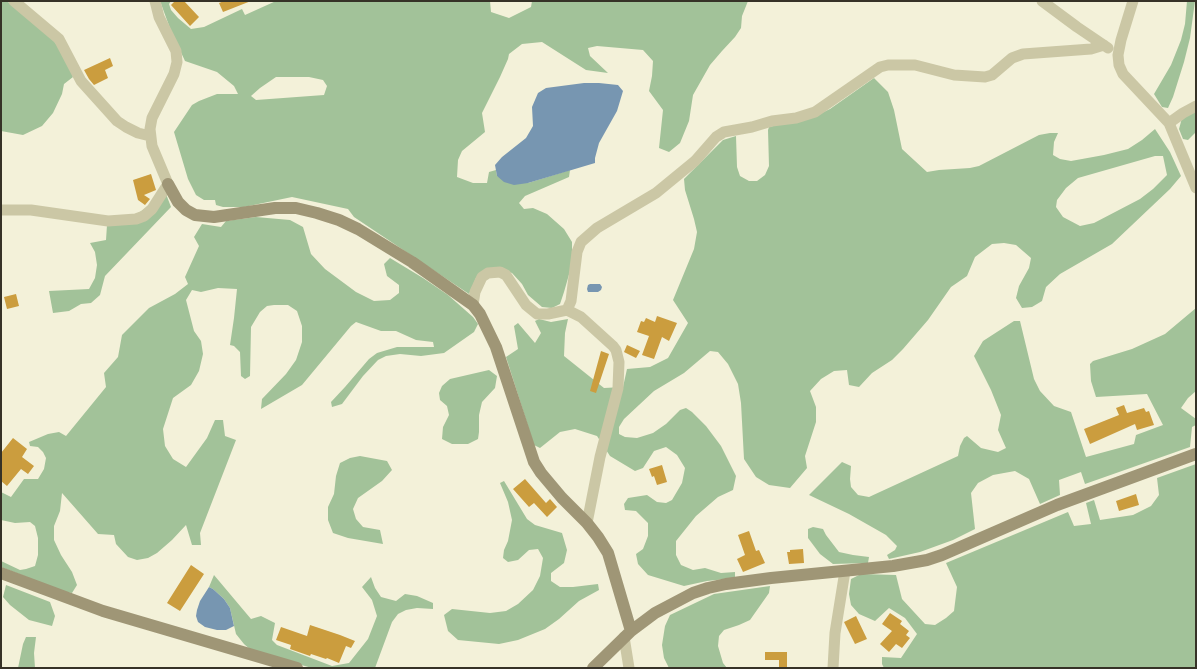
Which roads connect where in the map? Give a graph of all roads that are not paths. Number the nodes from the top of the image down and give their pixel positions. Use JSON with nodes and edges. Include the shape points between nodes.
{"nodes":[{"id":1,"x":14,"y":1,"type":"edge"},
{"id":2,"x":155,"y":1,"type":"edge"},
{"id":3,"x":1042,"y":1,"type":"edge"},
{"id":4,"x":1133,"y":1,"type":"edge"},
{"id":5,"x":1104,"y":45,"type":"junction"},
{"id":6,"x":1118,"y":55,"type":"junction"},
{"id":7,"x":1196,"y":106,"type":"edge"},
{"id":8,"x":1169,"y":123,"type":"junction"},
{"id":9,"x":150,"y":136,"type":"junction"},
{"id":10,"x":168,"y":184,"type":"junction"},
{"id":11,"x":1196,"y":188,"type":"edge"},
{"id":12,"x":1,"y":210,"type":"edge"},
{"id":13,"x":473,"y":305,"type":"junction"},
{"id":14,"x":567,"y":310,"type":"junction"},
{"id":15,"x":1196,"y":454,"type":"edge"},
{"id":16,"x":587,"y":523,"type":"junction"},
{"id":17,"x":845,"y":571,"type":"junction"},
{"id":18,"x":1,"y":573,"type":"edge"},
{"id":19,"x":627,"y":634,"type":"junction"},
{"id":20,"x":297,"y":668,"type":"edge"},
{"id":21,"x":593,"y":668,"type":"edge"},
{"id":22,"x":630,"y":668,"type":"edge"},
{"id":23,"x":833,"y":668,"type":"edge"}],
"edges":[{"from":1,"to":9,"type":"street","via":[[59,40],[81,80],[117,121],[138,133]]},
{"from":2,"to":9,"type":"street","via":[[176,51],[177,62],[174,74],[152,118]]},
{"from":3,"to":5,"type":"street"},
{"from":4,"to":6,"type":"street"},
{"from":5,"to":6,"type":"street"},
{"from":5,"to":14,"type":"street","via":[[1091,49],[1022,54],[985,77],[954,75],[915,65],[888,65],[880,67],[815,112],[724,132],[716,137],[695,161],[656,193],[597,228],[581,242]]},
{"from":6,"to":8,"type":"street","via":[[1119,65],[1124,74]]},
{"from":7,"to":8,"type":"street"},
{"from":8,"to":11,"type":"street"},
{"from":9,"to":10,"type":"street"},
{"from":10,"to":12,"type":"street","via":[[152,208],[144,216],[136,219],[108,221],[31,210]]},
{"from":10,"to":13,"type":"street","via":[[178,202],[195,215],[214,217],[275,208],[296,208],[339,220],[412,262]]},
{"from":13,"to":14,"type":"street","via":[[475,292],[482,277],[488,273],[500,272],[506,275],[526,305],[537,314]]},
{"from":13,"to":16,"type":"street","via":[[487,326],[496,347],[534,462],[562,498]]},
{"from":14,"to":16,"type":"street","via":[[581,317],[613,346],[619,362],[618,388]]},
{"from":15,"to":17,"type":"street","via":[[1057,505],[942,555],[910,563]]},
{"from":16,"to":19,"type":"street","via":[[608,553]]},
{"from":17,"to":19,"type":"street","via":[[771,578],[708,588],[669,605]]},
{"from":17,"to":23,"type":"street"},
{"from":18,"to":20,"type":"street","via":[[103,611]]},
{"from":19,"to":21,"type":"street"},
{"from":19,"to":22,"type":"street"}]}
